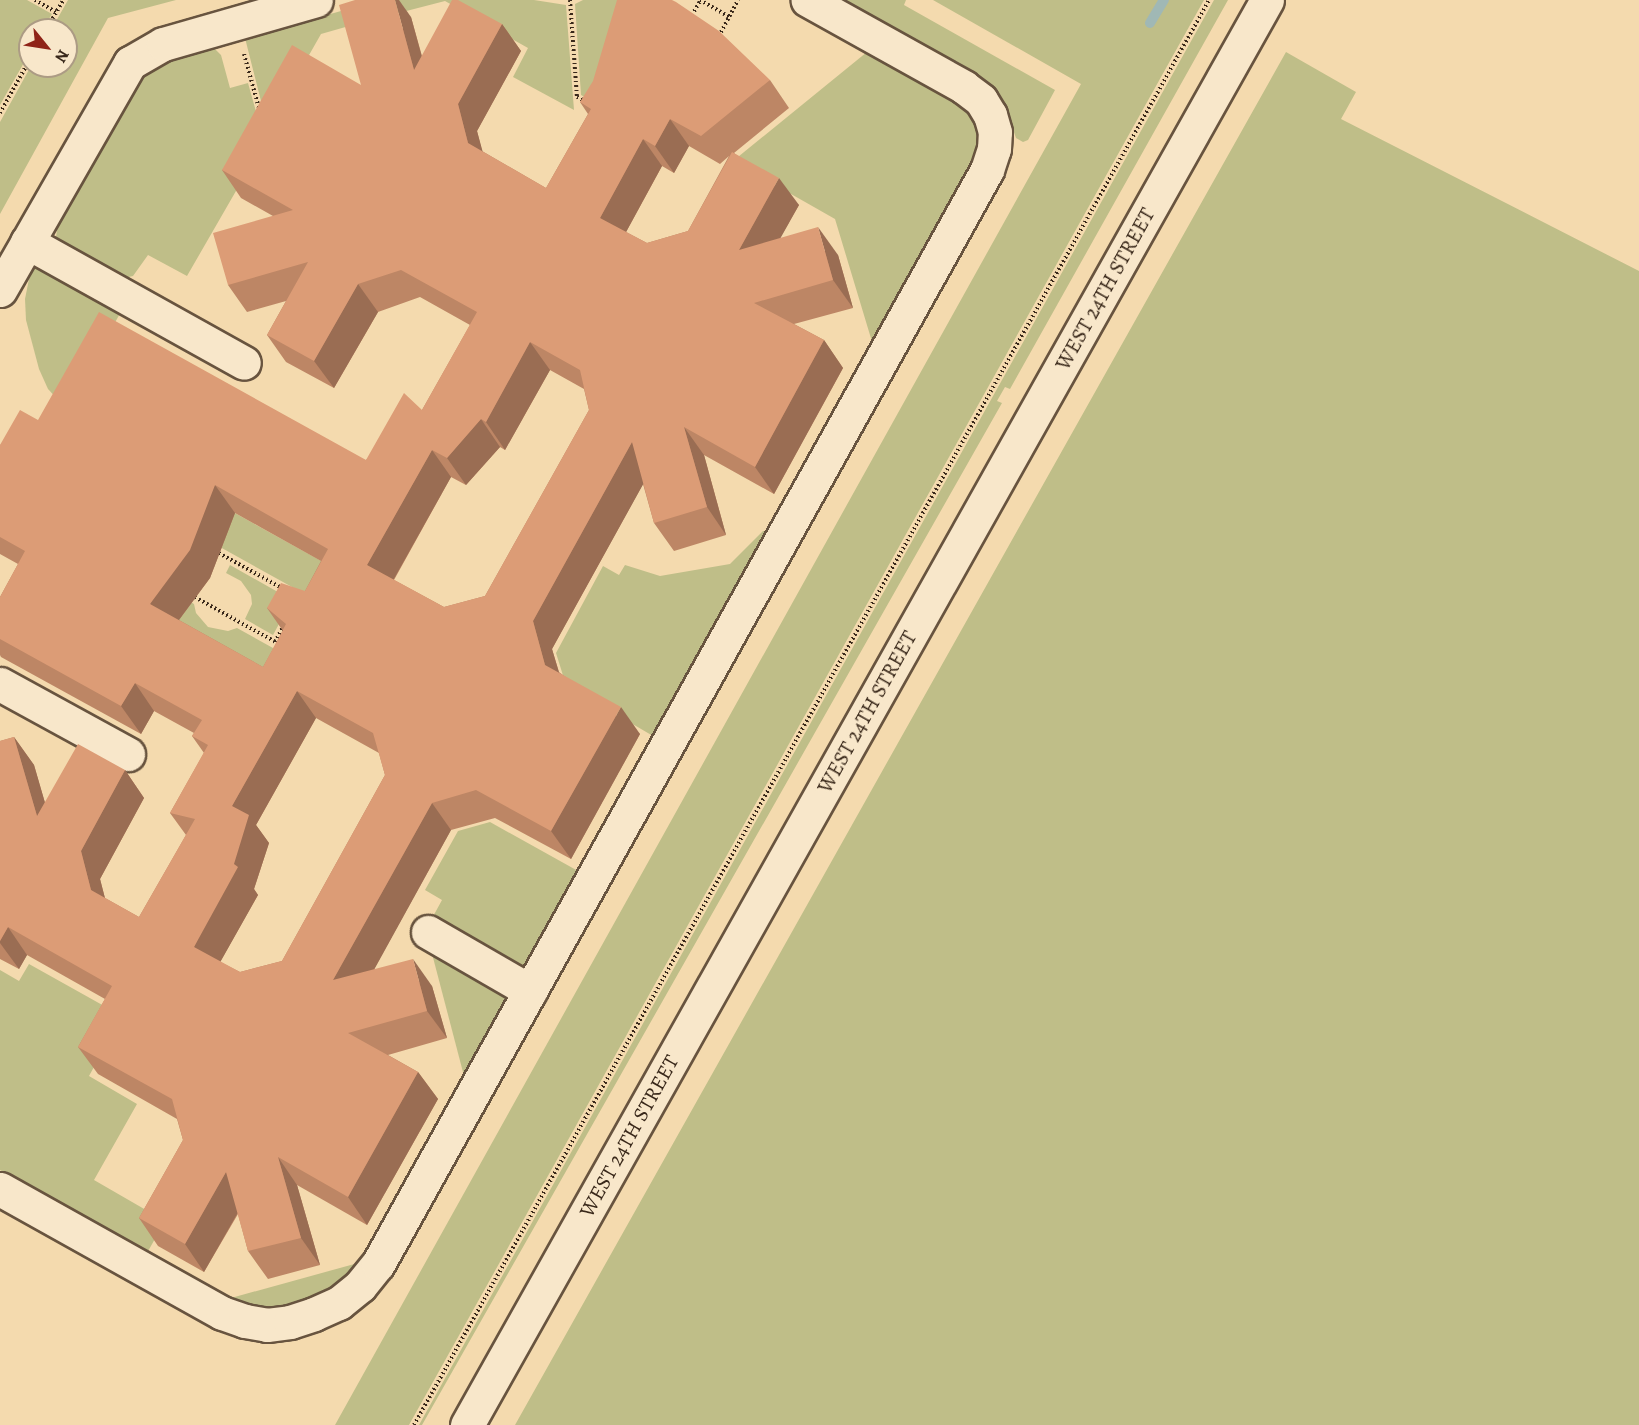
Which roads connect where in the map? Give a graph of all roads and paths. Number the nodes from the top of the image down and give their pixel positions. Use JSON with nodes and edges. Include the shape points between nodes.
{"nodes":[{"id":1,"x":35,"y":0,"type":"edge"},
{"id":2,"x":63,"y":0,"type":"edge"},
{"id":3,"x":316,"y":0,"type":"edge"},
{"id":4,"x":570,"y":0,"type":"edge"},
{"id":5,"x":700,"y":0,"type":"edge"},
{"id":6,"x":738,"y":0,"type":"edge"},
{"id":7,"x":808,"y":0,"type":"edge"},
{"id":8,"x":1209,"y":0,"type":"edge"},
{"id":9,"x":1267,"y":0,"type":"edge"},
{"id":10,"x":57,"y":12,"type":"junction"},
{"id":11,"x":729,"y":16,"type":"junction"},
{"id":12,"x":691,"y":17,"type":"edge"},
{"id":13,"x":53,"y":18,"type":"edge"},
{"id":14,"x":235,"y":23,"type":"junction"},
{"id":15,"x":715,"y":42,"type":"edge"},
{"id":16,"x":20,"y":78,"type":"edge"},
{"id":17,"x":593,"y":105,"type":"edge"},
{"id":18,"x":260,"y":111,"type":"edge"},
{"id":19,"x":0,"y":113,"type":"edge"},
{"id":20,"x":27,"y":242,"type":"junction"},
{"id":21,"x":0,"y":291,"type":"edge"},
{"id":22,"x":244,"y":363,"type":"dead end"},
{"id":23,"x":213,"y":550,"type":"dead end"},
{"id":24,"x":290,"y":592,"type":"edge"},
{"id":25,"x":189,"y":594,"type":"dead end"},
{"id":26,"x":285,"y":624,"type":"edge"},
{"id":27,"x":275,"y":642,"type":"junction"},
{"id":28,"x":284,"y":647,"type":"edge"},
{"id":29,"x":0,"y":684,"type":"edge"},
{"id":30,"x":128,"y":754,"type":"dead end"},
{"id":31,"x":428,"y":932,"type":"dead end"},
{"id":32,"x":530,"y":991,"type":"junction"},
{"id":33,"x":0,"y":1189,"type":"edge"},
{"id":34,"x":414,"y":1425,"type":"edge"},
{"id":35,"x":467,"y":1425,"type":"edge"}],
"edges":[{"from":1,"to":10,"type":"path"},
{"from":2,"to":10,"type":"path"},
{"from":3,"to":14,"type":"street"},
{"from":4,"to":17,"type":"path","via":[[577,97]]},
{"from":5,"to":11,"type":"path"},
{"from":5,"to":12,"type":"path"},
{"from":6,"to":11,"type":"path"},
{"from":7,"to":32,"type":"street","via":[[981,100],[995,132],[994,149],[982,180]]},
{"from":8,"to":34,"type":"path"},
{"from":9,"to":35,"type":"street","name":"WEST 24TH STREET"},
{"from":10,"to":13,"type":"path"},
{"from":11,"to":15,"type":"path"},
{"from":14,"to":18,"type":"path"},
{"from":14,"to":20,"type":"street","via":[[163,44],[130,63]]},
{"from":16,"to":19,"type":"path"},
{"from":20,"to":21,"type":"street"},
{"from":20,"to":22,"type":"street"},
{"from":23,"to":24,"type":"path"},
{"from":25,"to":27,"type":"path"},
{"from":26,"to":27,"type":"path"},
{"from":27,"to":28,"type":"path"},
{"from":29,"to":30,"type":"street"},
{"from":31,"to":32,"type":"street"},
{"from":32,"to":33,"type":"street","via":[[378,1264],[339,1303],[315,1314],[267,1325],[222,1313]]}]}
